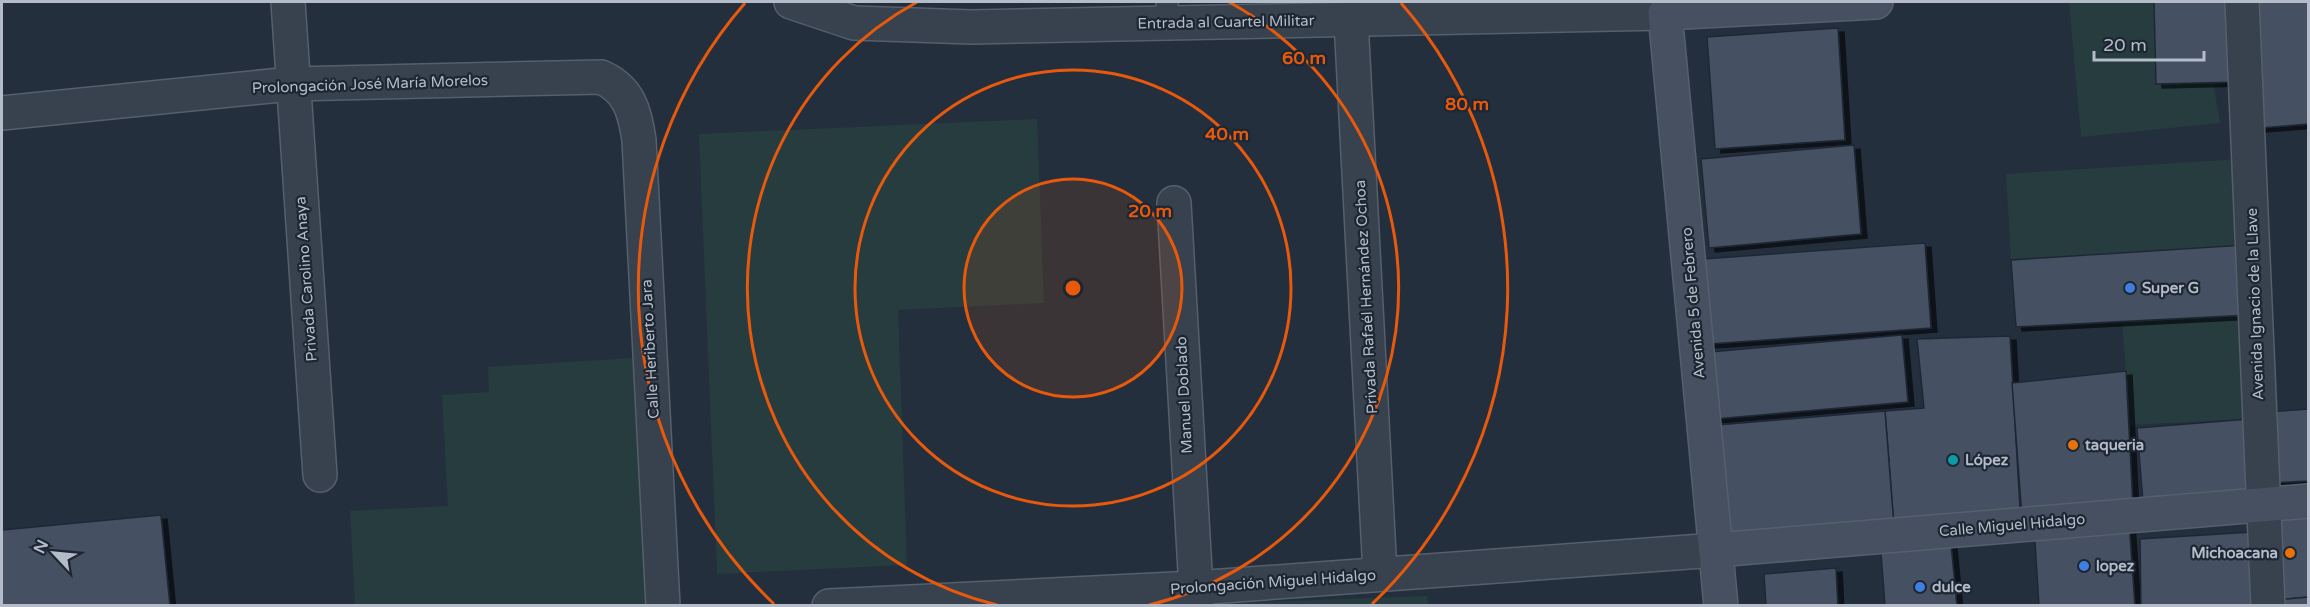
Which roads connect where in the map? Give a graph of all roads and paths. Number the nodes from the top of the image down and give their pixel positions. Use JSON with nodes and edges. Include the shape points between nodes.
{"nodes":[{"id":1,"x":288,"y":2,"type":"edge"},
{"id":2,"x":791,"y":2,"type":"edge"},
{"id":3,"x":1876,"y":2,"type":"edge"},
{"id":4,"x":2242,"y":2,"type":"edge"},
{"id":5,"x":1665,"y":7,"type":"edge"},
{"id":6,"x":1167,"y":12,"type":"edge"},
{"id":7,"x":1351,"y":20,"type":"junction"},
{"id":8,"x":291,"y":84,"type":"junction"},
{"id":9,"x":625,"y":95,"type":"joint"},
{"id":10,"x":2,"y":113,"type":"edge"},
{"id":11,"x":1174,"y":203,"type":"dead end"},
{"id":12,"x":320,"y":475,"type":"dead end"},
{"id":13,"x":2308,"y":501,"type":"edge"},
{"id":14,"x":2263,"y":503,"type":"junction"},
{"id":15,"x":1716,"y":550,"type":"junction"},
{"id":16,"x":1380,"y":574,"type":"junction"},
{"id":17,"x":1196,"y":597,"type":"edge"},
{"id":18,"x":663,"y":606,"type":"edge"},
{"id":19,"x":830,"y":606,"type":"edge"},
{"id":20,"x":1721,"y":606,"type":"edge"},
{"id":21,"x":2268,"y":606,"type":"edge"}],
"edges":[{"from":1,"to":8,"type":"street","name":"Privada Carolino Anaya"},
{"from":2,"to":6,"type":"street","name":"Entrada al Cuartel Militar","via":[[854,23],[972,27]]},
{"from":3,"to":5,"type":"street"},
{"from":4,"to":14,"type":"street","name":"Avenida Ignacio de la Llave"},
{"from":5,"to":7,"type":"street","name":"Entrada al Cuartel Militar"},
{"from":5,"to":15,"type":"street","name":"Avenida 5 de Febrero"},
{"from":6,"to":7,"type":"street","name":"Entrada al Cuartel Militar"},
{"from":7,"to":16,"type":"street","name":"Privada Rafaél Hernández Ochoa"},
{"from":8,"to":9,"type":"street","name":"Prolongación José María Morelos","via":[[601,77],[613,82]]},
{"from":8,"to":10,"type":"street","name":"Prolongación José María Morelos"},
{"from":8,"to":12,"type":"street","name":"Privada Carolino Anaya"},
{"from":9,"to":18,"type":"street","name":"Calle Heriberto Jara","via":[[635,113],[639,140]]},
{"from":11,"to":17,"type":"street","name":"Manuel Doblado"},
{"from":13,"to":14,"type":"street","name":"Calle Miguel Hidalgo"},
{"from":14,"to":15,"type":"street","name":"Calle Miguel Hidalgo"},
{"from":14,"to":21,"type":"street","name":"Avenida Ignacio de la Llave"},
{"from":15,"to":16,"type":"street","name":"Prolongación Miguel Hidalgo"},
{"from":15,"to":20,"type":"street","name":"Avenida 5 de Febrero"},
{"from":16,"to":17,"type":"street","name":"Prolongación Miguel Hidalgo"},
{"from":17,"to":19,"type":"street","name":"Prolongación Miguel Hidalgo"}]}
